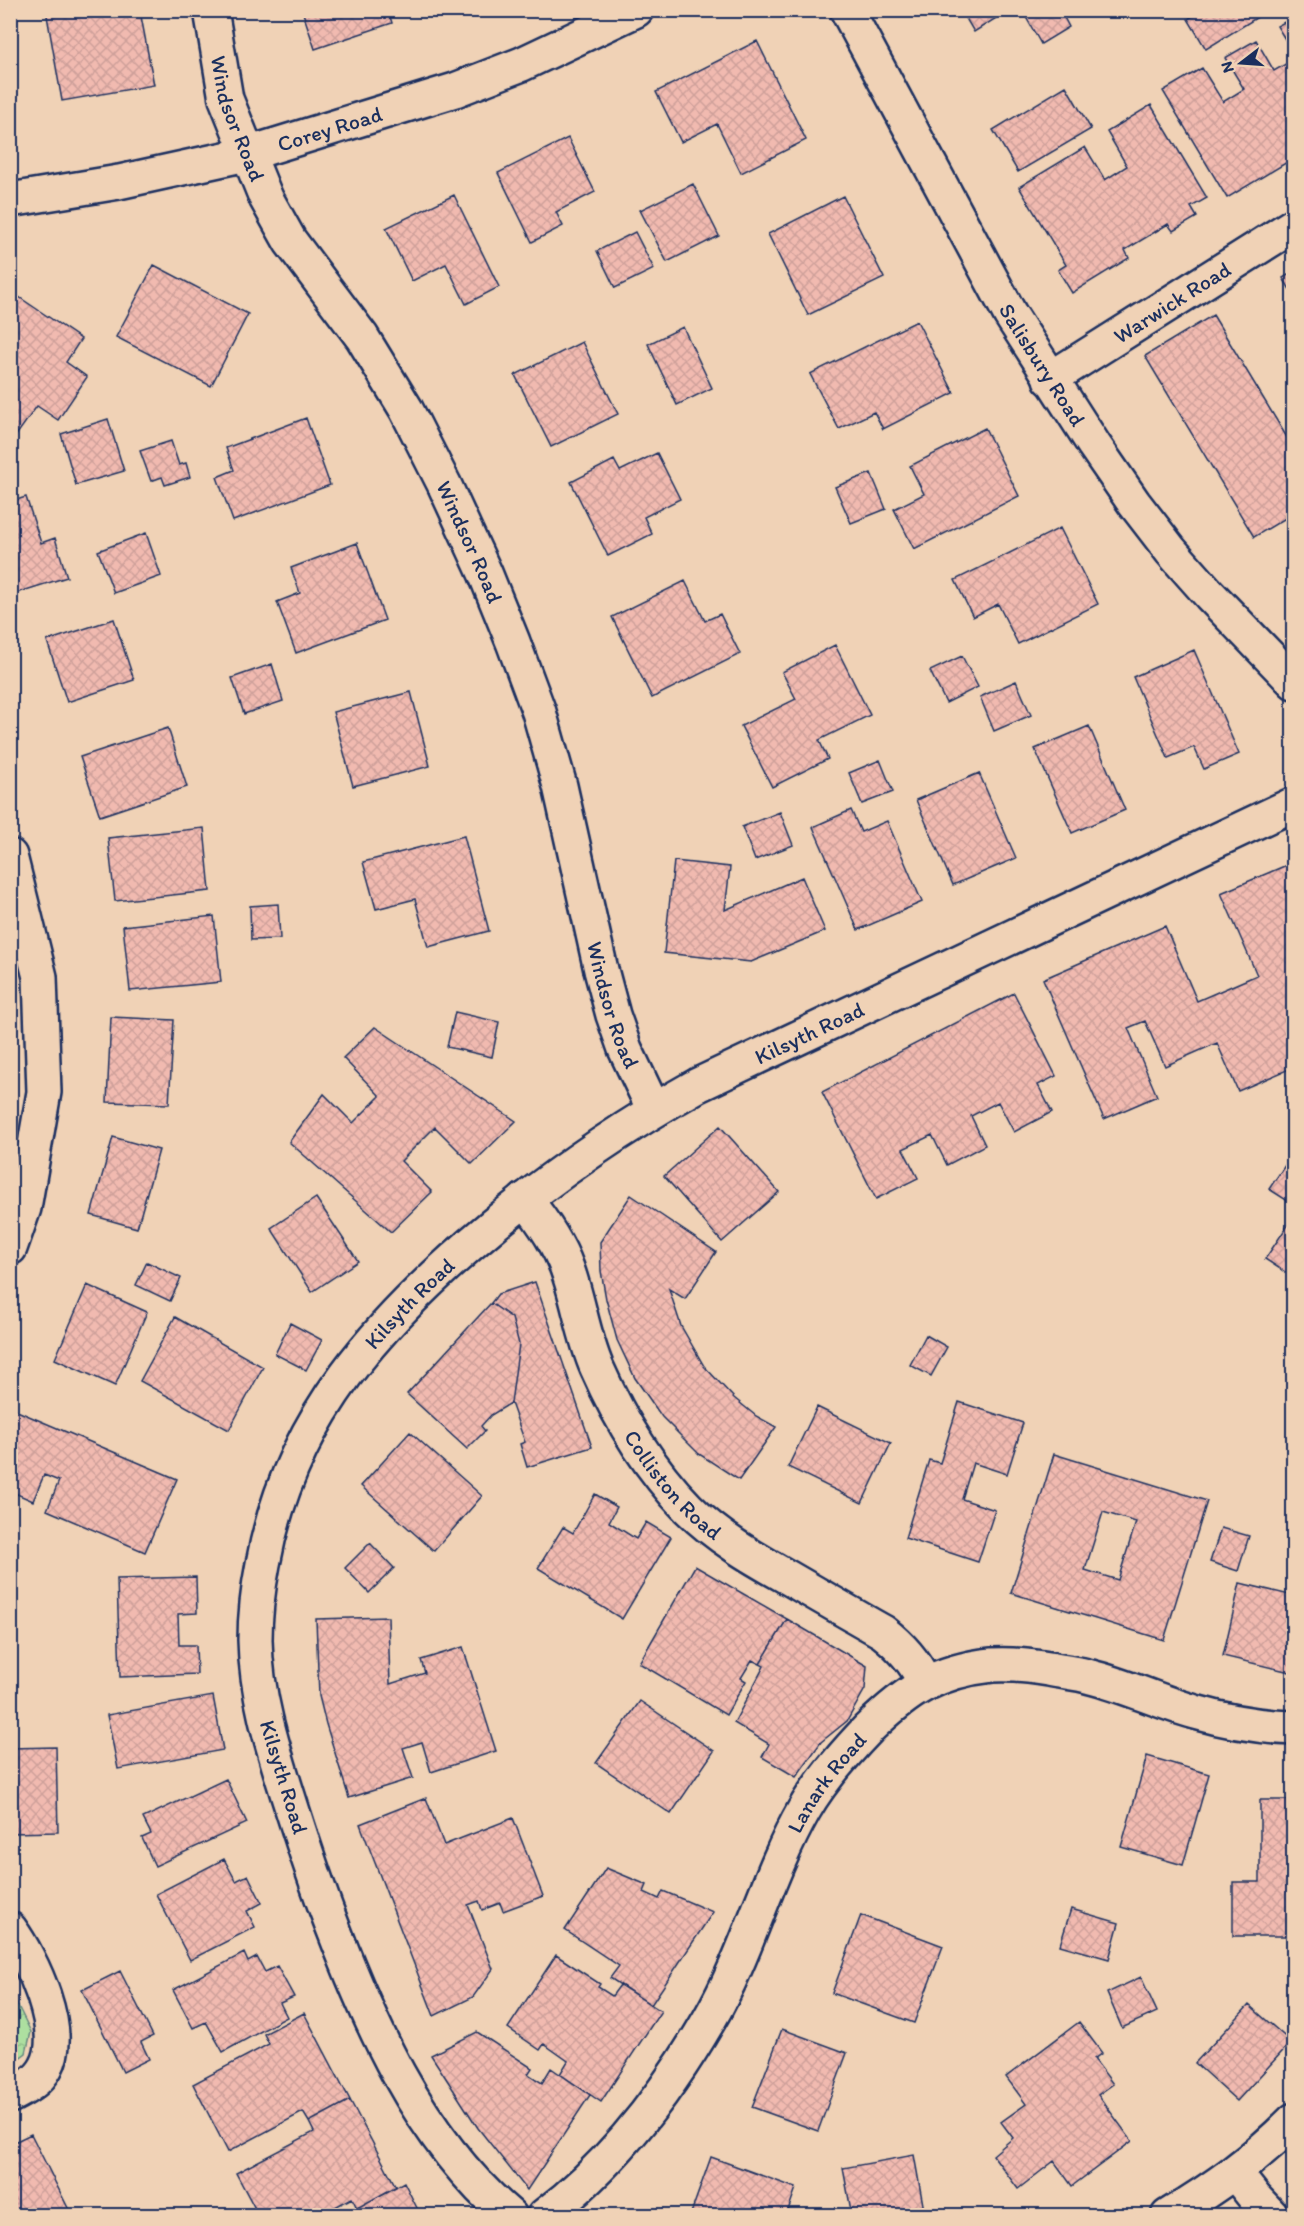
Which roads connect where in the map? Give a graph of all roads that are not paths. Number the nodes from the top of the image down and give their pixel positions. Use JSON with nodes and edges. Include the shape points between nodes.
{"nodes":[{"id":1,"x":211,"y":10,"type":"edge"},
{"id":2,"x":636,"y":10,"type":"edge"},
{"id":3,"x":847,"y":10,"type":"edge"},
{"id":4,"x":247,"y":154,"type":"junction"},
{"id":5,"x":10,"y":200,"type":"edge"},
{"id":6,"x":1293,"y":225,"type":"edge"},
{"id":7,"x":1050,"y":379,"type":"junction"},
{"id":8,"x":1293,"y":682,"type":"edge"},
{"id":9,"x":1293,"y":804,"type":"edge"},
{"id":10,"x":10,"y":856,"type":"edge"},
{"id":11,"x":654,"y":1110,"type":"junction"},
{"id":12,"x":525,"y":1199,"type":"junction"},
{"id":13,"x":10,"y":1248,"type":"edge"},
{"id":14,"x":925,"y":1682,"type":"junction"},
{"id":15,"x":1293,"y":1728,"type":"edge"},
{"id":16,"x":10,"y":1929,"type":"edge"},
{"id":17,"x":10,"y":2096,"type":"edge"},
{"id":18,"x":1293,"y":2120,"type":"edge"},
{"id":19,"x":1235,"y":2173,"type":"junction"},
{"id":20,"x":510,"y":2216,"type":"edge"},
{"id":21,"x":544,"y":2216,"type":"edge"},
{"id":22,"x":1168,"y":2216,"type":"edge"},
{"id":23,"x":1272,"y":2216,"type":"edge"}],
"edges":[{"from":1,"to":4,"type":"street","name":"Windsor Road","via":[[226,99]]},
{"from":2,"to":4,"type":"street","name":"Corey Road","via":[[522,64],[455,90]]},
{"from":3,"to":7,"type":"street","name":"Salisbury Road","via":[[1010,314]]},
{"from":4,"to":5,"type":"street","name":"Corey Road"},
{"from":4,"to":11,"type":"street","name":"Windsor Road","via":[[290,241],[362,337],[406,409],[485,573],[539,712],[613,1015]]},
{"from":6,"to":7,"type":"street","name":"Warwick Road"},
{"from":7,"to":8,"type":"street","name":"Salisbury Road","via":[[1171,551]]},
{"from":9,"to":11,"type":"street","name":"Kilsyth Road","via":[[698,1085]]},
{"from":10,"to":13,"type":"street","via":[[40,977],[44,1092],[24,1208]]},
{"from":11,"to":12,"type":"street","name":"Kilsyth Road"},
{"from":12,"to":14,"type":"street","name":"Colliston Road","via":[[542,1221],[567,1269],[596,1366],[610,1396],[662,1478],[718,1534],[902,1646]]},
{"from":12,"to":20,"type":"street","name":"Kilsyth Road","via":[[392,1317],[355,1360],[326,1403],[301,1445],[267,1539],[255,1639],[269,1736],[314,1875],[364,2002],[395,2066],[434,2132],[464,2171]]},
{"from":14,"to":15,"type":"street","name":"Lanark Road","via":[[960,1670],[995,1665],[1034,1667],[1088,1676],[1195,1712]]},
{"from":14,"to":21,"type":"street","name":"Lanark Road","via":[[892,1705],[824,1779],[786,1847],[736,1969],[681,2066],[616,2149]]},
{"from":16,"to":17,"type":"street","via":[[47,2001],[52,2039],[46,2067],[29,2087]]},
{"from":18,"to":19,"type":"street"},
{"from":19,"to":22,"type":"street"},
{"from":19,"to":23,"type":"street"}]}
